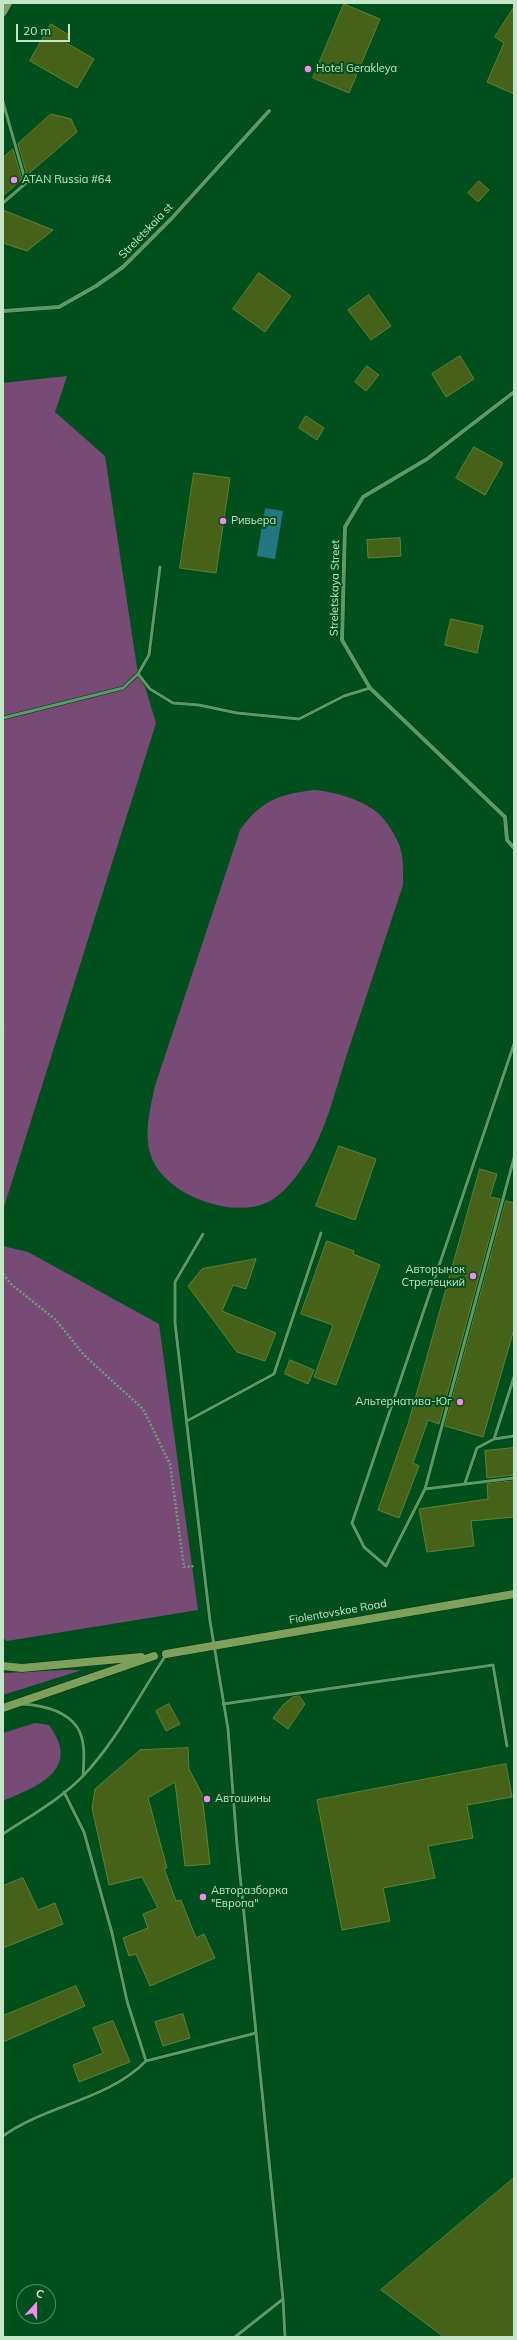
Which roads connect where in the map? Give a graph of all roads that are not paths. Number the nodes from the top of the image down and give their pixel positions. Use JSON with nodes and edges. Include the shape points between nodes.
{"nodes":[{"id":1,"x":8,"y":3,"type":"edge"},
{"id":2,"x":3,"y":12,"type":"edge"},
{"id":3,"x":3,"y":102,"type":"edge"},
{"id":4,"x":269,"y":110,"type":"dead end"},
{"id":5,"x":3,"y":203,"type":"edge"},
{"id":6,"x":3,"y":311,"type":"edge"},
{"id":7,"x":514,"y":392,"type":"edge"},
{"id":8,"x":160,"y":567,"type":"dead end"},
{"id":9,"x":138,"y":674,"type":"junction"},
{"id":10,"x":370,"y":688,"type":"junction"},
{"id":11,"x":3,"y":718,"type":"edge"},
{"id":12,"x":514,"y":848,"type":"edge"},
{"id":13,"x":514,"y":1044,"type":"edge"},
{"id":14,"x":514,"y":1158,"type":"edge"},
{"id":15,"x":321,"y":1233,"type":"dead end"},
{"id":16,"x":202,"y":1234,"type":"dead end"},
{"id":17,"x":514,"y":1377,"type":"edge"},
{"id":18,"x":513,"y":1383,"type":"edge"},
{"id":19,"x":187,"y":1421,"type":"junction"},
{"id":20,"x":514,"y":1436,"type":"edge"},
{"id":21,"x":494,"y":1439,"type":"junction"},
{"id":22,"x":514,"y":1478,"type":"edge"},
{"id":23,"x":465,"y":1483,"type":"junction"},
{"id":24,"x":425,"y":1489,"type":"junction"},
{"id":25,"x":514,"y":1594,"type":"edge"},
{"id":26,"x":213,"y":1646,"type":"junction"},
{"id":27,"x":166,"y":1654,"type":"joint"},
{"id":28,"x":3,"y":1666,"type":"edge"},
{"id":29,"x":15,"y":1704,"type":"junction"},
{"id":30,"x":223,"y":1704,"type":"junction"},
{"id":31,"x":3,"y":1708,"type":"edge"},
{"id":32,"x":507,"y":1746,"type":"dead end"},
{"id":33,"x":84,"y":1776,"type":"junction"},
{"id":34,"x":64,"y":1792,"type":"junction"},
{"id":35,"x":3,"y":1834,"type":"edge"},
{"id":36,"x":256,"y":2033,"type":"junction"},
{"id":37,"x":146,"y":2061,"type":"junction"},
{"id":38,"x":3,"y":2136,"type":"edge"},
{"id":39,"x":283,"y":2299,"type":"junction"},
{"id":40,"x":235,"y":2337,"type":"edge"},
{"id":41,"x":285,"y":2337,"type":"edge"}],
"edges":[{"from":1,"to":2,"type":"main road"},
{"from":3,"to":5,"type":"lane","via":[[26,183]]},
{"from":4,"to":6,"type":"street","name":"Streletskaia st","via":[[172,219],[124,267],[59,307]]},
{"from":7,"to":10,"type":"street","name":"Streletskaya Street","via":[[427,459],[363,497],[345,527],[342,640]]},
{"from":8,"to":9,"type":"lane","via":[[149,655]]},
{"from":9,"to":10,"type":"lane","via":[[150,689],[173,703],[299,719],[344,696]]},
{"from":9,"to":11,"type":"lane","via":[[123,688]]},
{"from":10,"to":12,"type":"street","name":"Streletskaya Street","via":[[505,817],[507,840]]},
{"from":13,"to":24,"type":"lane","via":[[352,1523],[364,1547],[386,1566]]},
{"from":14,"to":24,"type":"lane"},
{"from":15,"to":19,"type":"lane","via":[[274,1374]]},
{"from":16,"to":19,"type":"lane","via":[[175,1282],[175,1323]]},
{"from":17,"to":18,"type":"lane"},
{"from":18,"to":21,"type":"lane"},
{"from":19,"to":26,"type":"lane"},
{"from":20,"to":21,"type":"lane"},
{"from":21,"to":23,"type":"lane","via":[[477,1448]]},
{"from":22,"to":23,"type":"lane"},
{"from":23,"to":24,"type":"lane"},
{"from":25,"to":26,"type":"main road","name":"Fiolentovskoe Road"},
{"from":26,"to":27,"type":"main road","name":"Fiolentovskoe Road"},
{"from":26,"to":30,"type":"lane"},
{"from":27,"to":33,"type":"lane","via":[[112,1742]]},
{"from":28,"to":29,"type":"main road","via":[[22,1668],[154,1656]]},
{"from":29,"to":31,"type":"main road"},
{"from":29,"to":33,"type":"lane","via":[[38,1705],[59,1712],[77,1727],[84,1748]]},
{"from":30,"to":32,"type":"lane","via":[[493,1666]]},
{"from":30,"to":36,"type":"lane","via":[[228,1729]]},
{"from":33,"to":34,"type":"lane"},
{"from":34,"to":35,"type":"lane"},
{"from":34,"to":37,"type":"lane","via":[[84,1832],[112,1932],[126,2001]]},
{"from":36,"to":37,"type":"lane"},
{"from":36,"to":39,"type":"lane"},
{"from":37,"to":38,"type":"lane","via":[[133,2075],[20,2124]]},
{"from":39,"to":40,"type":"lane"},
{"from":39,"to":41,"type":"lane"}]}
